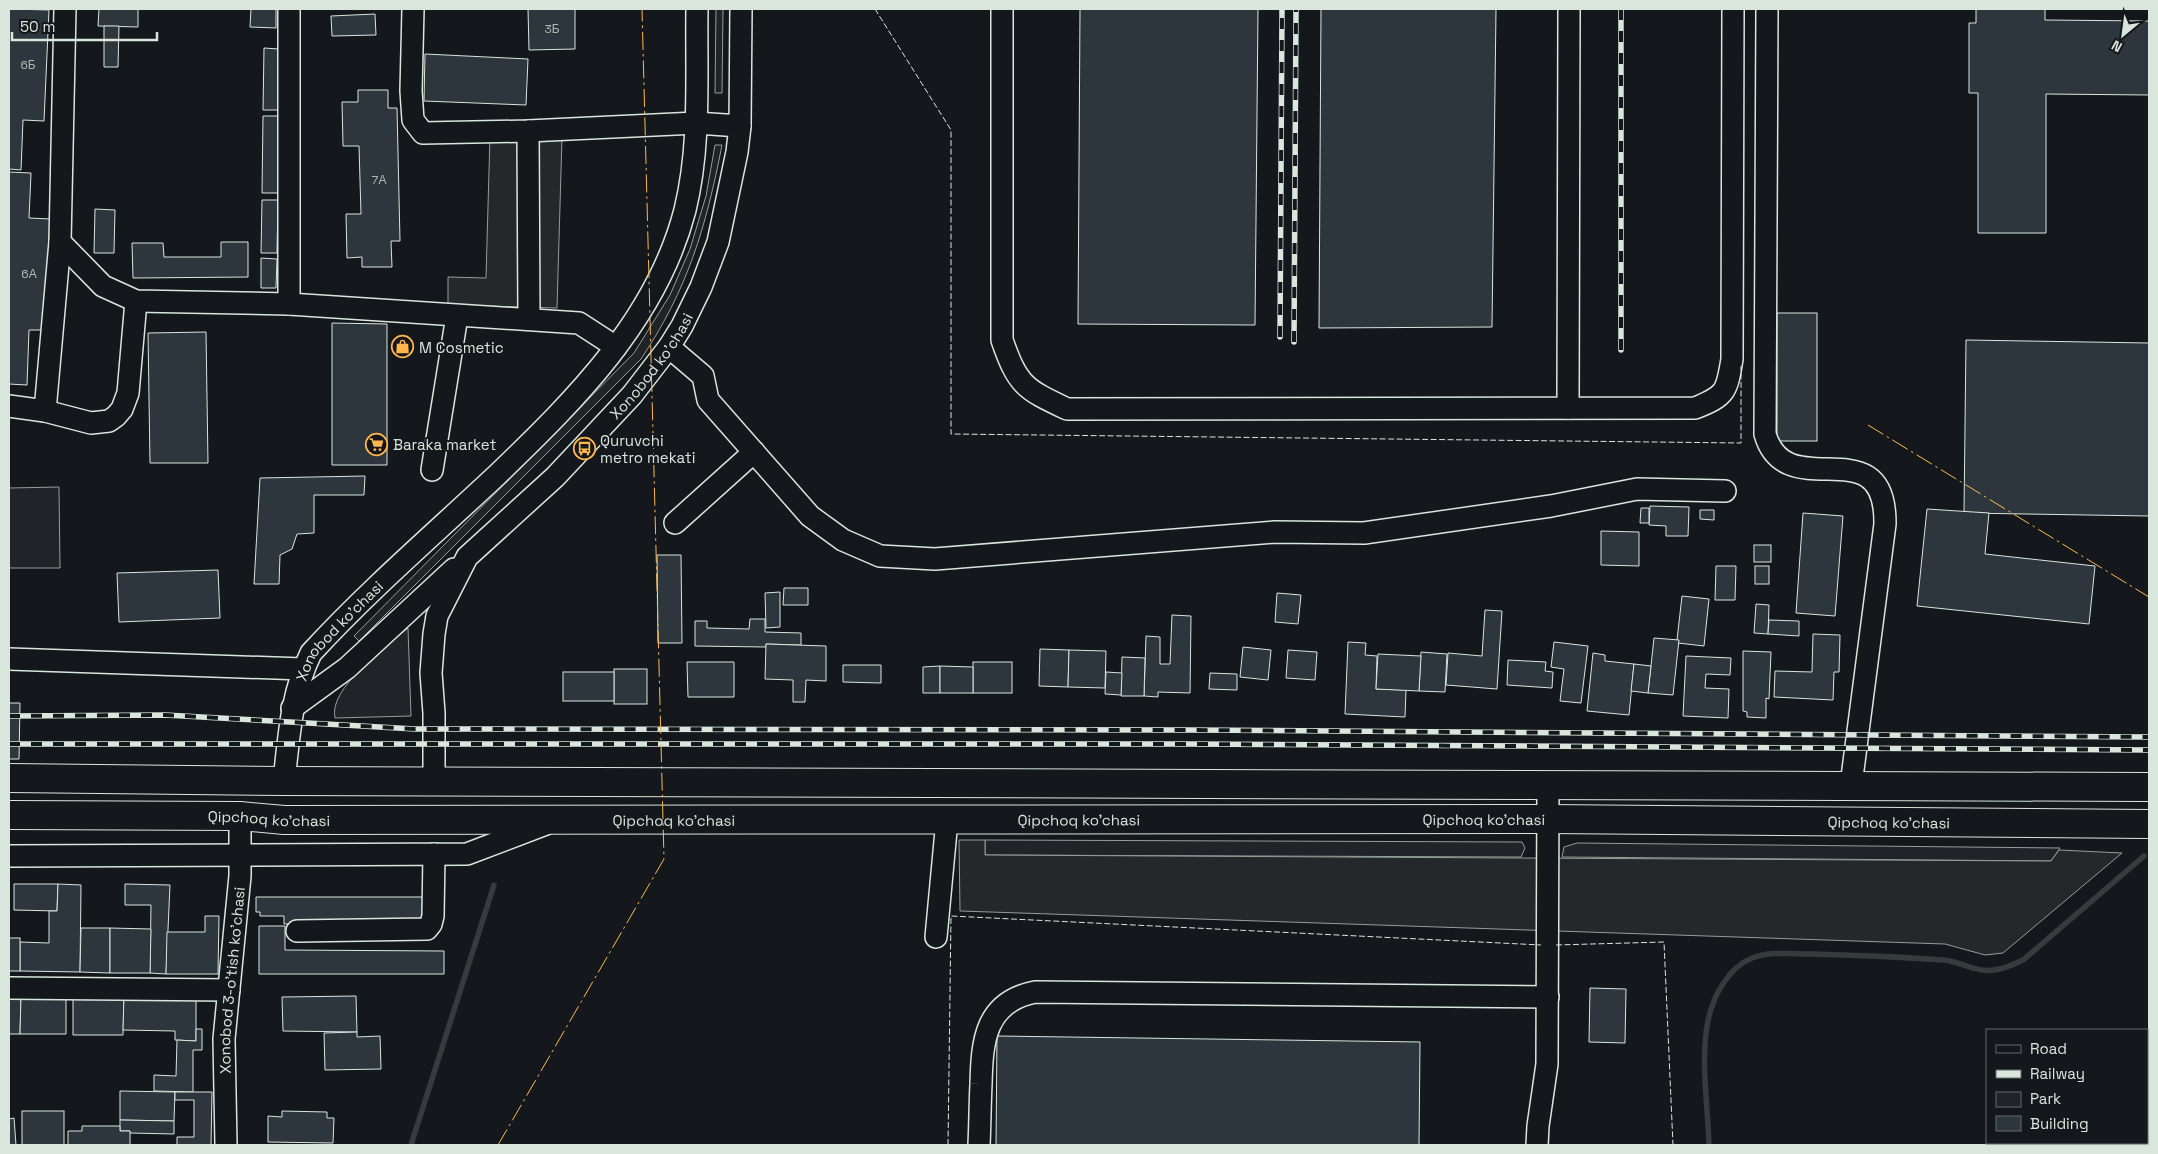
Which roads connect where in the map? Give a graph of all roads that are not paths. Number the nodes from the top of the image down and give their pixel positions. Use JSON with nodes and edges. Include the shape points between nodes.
{"nodes":[{"id":1,"x":64,"y":9,"type":"edge"},
{"id":2,"x":289,"y":9,"type":"edge"},
{"id":3,"x":413,"y":9,"type":"edge"},
{"id":4,"x":697,"y":9,"type":"edge"},
{"id":5,"x":741,"y":9,"type":"edge"},
{"id":6,"x":1002,"y":9,"type":"edge"},
{"id":7,"x":1568,"y":9,"type":"edge"},
{"id":8,"x":1733,"y":9,"type":"edge"},
{"id":9,"x":1767,"y":9,"type":"edge"},
{"id":10,"x":696,"y":123,"type":"junction"},
{"id":11,"x":740,"y":126,"type":"junction"},
{"id":12,"x":528,"y":131,"type":"junction"},
{"id":13,"x":60,"y":242,"type":"junction"},
{"id":14,"x":136,"y":300,"type":"junction"},
{"id":15,"x":289,"y":304,"type":"junction"},
{"id":16,"x":457,"y":316,"type":"junction"},
{"id":17,"x":529,"y":319,"type":"junction"},
{"id":18,"x":616,"y":347,"type":"junction"},
{"id":19,"x":669,"y":347,"type":"junction"},
{"id":20,"x":9,"y":406,"type":"edge"},
{"id":21,"x":1568,"y":408,"type":"junction"},
{"id":22,"x":45,"y":411,"type":"junction"},
{"id":23,"x":754,"y":452,"type":"junction"},
{"id":24,"x":432,"y":470,"type":"dead end"},
{"id":25,"x":1725,"y":491,"type":"dead end"},
{"id":26,"x":675,"y":523,"type":"dead end"},
{"id":27,"x":467,"y":557,"type":"junction"},
{"id":28,"x":9,"y":659,"type":"edge"},
{"id":29,"x":303,"y":669,"type":"junction"},
{"id":30,"x":292,"y":708,"type":"junction"},
{"id":31,"x":9,"y":778,"type":"edge"},
{"id":32,"x":284,"y":781,"type":"junction"},
{"id":33,"x":434,"y":782,"type":"junction"},
{"id":34,"x":1548,"y":784,"type":"junction"},
{"id":35,"x":1851,"y":785,"type":"junction"},
{"id":36,"x":2078,"y":786,"type":"junction"},
{"id":37,"x":2149,"y":787,"type":"edge"},
{"id":38,"x":9,"y":815,"type":"edge"},
{"id":39,"x":240,"y":816,"type":"junction"},
{"id":40,"x":1547,"y":819,"type":"junction"},
{"id":41,"x":284,"y":820,"type":"junction"},
{"id":42,"x":435,"y":820,"type":"junction"},
{"id":43,"x":555,"y":820,"type":"junction"},
{"id":44,"x":946,"y":820,"type":"junction"},
{"id":45,"x":2078,"y":823,"type":"junction"},
{"id":46,"x":2149,"y":824,"type":"edge"},
{"id":47,"x":434,"y":854,"type":"junction"},
{"id":48,"x":242,"y":855,"type":"junction"},
{"id":49,"x":9,"y":856,"type":"edge"},
{"id":50,"x":297,"y":930,"type":"dead end"},
{"id":51,"x":936,"y":937,"type":"dead end"},
{"id":52,"x":9,"y":988,"type":"edge"},
{"id":53,"x":229,"y":990,"type":"junction"},
{"id":54,"x":1548,"y":997,"type":"junction"},
{"id":55,"x":226,"y":1145,"type":"edge"},
{"id":56,"x":979,"y":1145,"type":"edge"},
{"id":57,"x":1537,"y":1145,"type":"edge"}],
"edges":[{"from":1,"to":13,"type":"street"},
{"from":2,"to":15,"type":"street"},
{"from":3,"to":12,"type":"street","via":[[411,91],[413,120],[417,127],[423,133]]},
{"from":4,"to":10,"type":"street","name":"Xonobod ko'chasi"},
{"from":5,"to":11,"type":"street","name":"Xonobod ko'chasi"},
{"from":6,"to":21,"type":"street","via":[[1002,340],[1011,368],[1030,391],[1067,409]]},
{"from":7,"to":21,"type":"street"},
{"from":8,"to":21,"type":"street","via":[[1732,360],[1728,385],[1717,400],[1695,408]]},
{"from":9,"to":35,"type":"street","via":[[1765,434],[1771,450],[1788,465],[1803,469],[1840,468],[1860,473],[1875,484],[1884,503],[1885,524]]},
{"from":10,"to":11,"type":"street"},
{"from":10,"to":12,"type":"street"},
{"from":10,"to":18,"type":"street","name":"Xonobod ko'chasi","via":[[693,168],[684,211],[668,258],[650,298]]},
{"from":11,"to":19,"type":"street","name":"Xonobod ko'chasi","via":[[736,161],[718,242],[693,303]]},
{"from":12,"to":17,"type":"street"},
{"from":13,"to":14,"type":"street","via":[[103,286]]},
{"from":13,"to":22,"type":"street"},
{"from":14,"to":15,"type":"street"},
{"from":14,"to":22,"type":"street","via":[[128,393],[122,409],[109,421],[91,423]]},
{"from":15,"to":16,"type":"street"},
{"from":16,"to":17,"type":"street"},
{"from":16,"to":24,"type":"street"},
{"from":17,"to":18,"type":"street","via":[[579,323]]},
{"from":18,"to":29,"type":"street","name":"Xonobod ko'chasi","via":[[533,440],[310,653]]},
{"from":19,"to":23,"type":"street","via":[[703,376],[708,400]]},
{"from":19,"to":27,"type":"street","name":"Xonobod ko'chasi","via":[[584,449]]},
{"from":20,"to":22,"type":"street"},
{"from":23,"to":25,"type":"street","via":[[810,516],[843,540],[880,556],[935,559],[1275,532],[1364,533],[1551,506],[1637,489]]},
{"from":23,"to":26,"type":"street"},
{"from":27,"to":30,"type":"street","via":[[347,668]]},
{"from":27,"to":33,"type":"street","name":"Xonobod ko'chasi","via":[[437,616],[434,634],[431,673]]},
{"from":28,"to":29,"type":"street"},
{"from":29,"to":30,"type":"street","name":"Xonobod ko'chasi"},
{"from":30,"to":32,"type":"street","name":"Xonobod ko'chasi"},
{"from":31,"to":32,"type":"main road"},
{"from":32,"to":33,"type":"main road"},
{"from":32,"to":41,"type":"main road"},
{"from":33,"to":34,"type":"main road"},
{"from":33,"to":42,"type":"main road"},
{"from":34,"to":35,"type":"main road"},
{"from":34,"to":40,"type":"street"},
{"from":35,"to":36,"type":"main road"},
{"from":36,"to":37,"type":"main road"},
{"from":36,"to":45,"type":"main road"},
{"from":38,"to":39,"type":"main road","name":"Qipchoq ko'chasi"},
{"from":39,"to":41,"type":"main road","name":"Qipchoq ko'chasi"},
{"from":39,"to":48,"type":"street","name":"Xonobod 3-o'tish ko'chasi"},
{"from":40,"to":44,"type":"main road","name":"Qipchoq ko'chasi"},
{"from":40,"to":45,"type":"main road","name":"Qipchoq ko'chasi"},
{"from":40,"to":54,"type":"street"},
{"from":41,"to":42,"type":"main road","name":"Qipchoq ko'chasi"},
{"from":42,"to":43,"type":"main road","name":"Qipchoq ko'chasi"},
{"from":43,"to":44,"type":"main road","name":"Qipchoq ko'chasi"},
{"from":43,"to":47,"type":"street","via":[[467,854]]},
{"from":44,"to":51,"type":"street"},
{"from":45,"to":46,"type":"main road","name":"Qipchoq ko'chasi"},
{"from":47,"to":48,"type":"street"},
{"from":47,"to":50,"type":"street","via":[[433,916],[426,929]]},
{"from":48,"to":49,"type":"street"},
{"from":48,"to":53,"type":"street","name":"Xonobod 3-o'tish ko'chasi"},
{"from":52,"to":53,"type":"street"},
{"from":53,"to":55,"type":"street","name":"Xonobod 3-o'tish ko'chasi","via":[[224,1040]]},
{"from":54,"to":56,"type":"street","via":[[1025,994],[998,1012],[986,1033],[981,1055]]},
{"from":54,"to":57,"type":"street","via":[[1547,1064]]}]}
